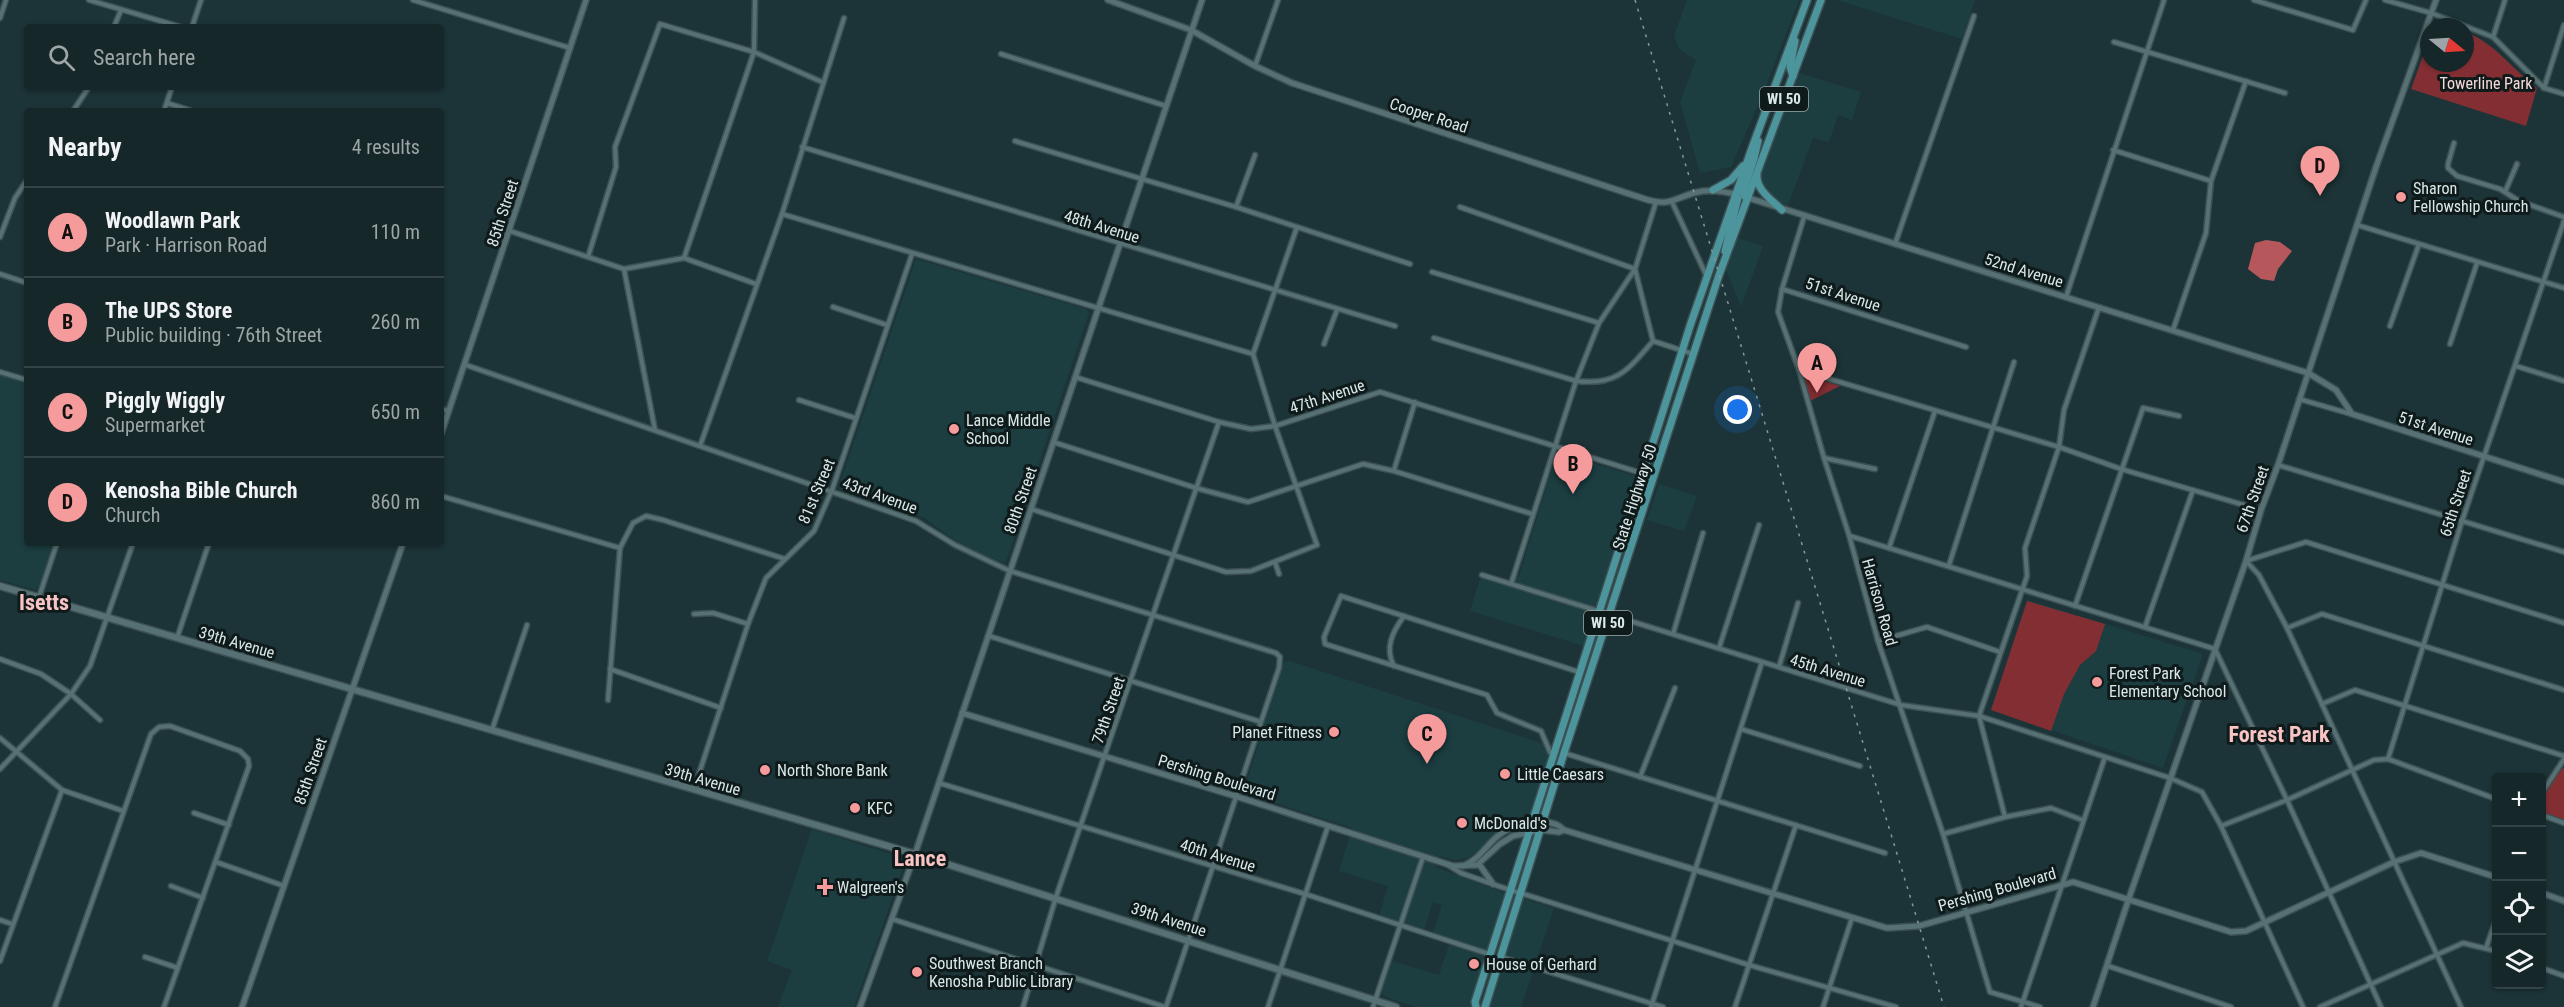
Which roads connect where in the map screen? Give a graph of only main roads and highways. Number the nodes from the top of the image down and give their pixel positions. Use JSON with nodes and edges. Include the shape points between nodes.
{"nodes":[{"id":1,"x":1807,"y":0,"type":"edge"},
{"id":2,"x":1821,"y":0,"type":"edge"},
{"id":3,"x":1797,"y":27,"type":"junction"},
{"id":4,"x":1793,"y":76,"type":"junction"},
{"id":5,"x":1760,"y":126,"type":"junction"},
{"id":6,"x":1747,"y":162,"type":"junction"},
{"id":7,"x":1757,"y":172,"type":"junction"},
{"id":8,"x":1713,"y":190,"type":"road end"},
{"id":9,"x":1736,"y":194,"type":"junction"},
{"id":10,"x":1746,"y":198,"type":"junction"},
{"id":11,"x":1782,"y":210,"type":"road end"},
{"id":12,"x":1724,"y":262,"type":"junction"},
{"id":13,"x":0,"y":586,"type":"edge"},
{"id":14,"x":1375,"y":1004,"type":"edge"},
{"id":15,"x":1475,"y":1005,"type":"edge"},
{"id":16,"x":1396,"y":1007,"type":"edge"},
{"id":17,"x":1485,"y":1007,"type":"edge"}],
"edges":[{"from":1,"to":3,"type":"main road","name":"State Highway 50","number":"WI 50"},
{"from":2,"to":4,"type":"main road","name":"State Highway 50","number":"WI 50"},
{"from":3,"to":4,"type":"main road","via":[[1790,67]]},
{"from":3,"to":5,"type":"main road","name":"State Highway 50","number":"WI 50"},
{"from":4,"to":7,"type":"main road","name":"State Highway 50","number":"WI 50"},
{"from":5,"to":6,"type":"main road","name":"State Highway 50","number":"WI 50"},
{"from":5,"to":10,"type":"main road","via":[[1743,192]]},
{"from":6,"to":8,"type":"main road","via":[[1731,180]]},
{"from":6,"to":9,"type":"main road","name":"State Highway 50","number":"WI 50"},
{"from":7,"to":10,"type":"main road","name":"State Highway 50","number":"WI 50"},
{"from":7,"to":11,"type":"main road","via":[[1756,181],[1763,192]]},
{"from":9,"to":12,"type":"main road"},
{"from":9,"to":15,"type":"main road","name":"State Highway 50","number":"WI 50","via":[[1682,351]]},
{"from":10,"to":12,"type":"main road","name":"State Highway 50","number":"WI 50"},
{"from":12,"to":17,"type":"main road","name":"State Highway 50","number":"WI 50"},
{"from":13,"to":14,"type":"main road","name":"39th Avenue","via":[[915,854],[1187,939]]},
{"from":14,"to":16,"type":"main road","name":"39th Avenue"}]}
